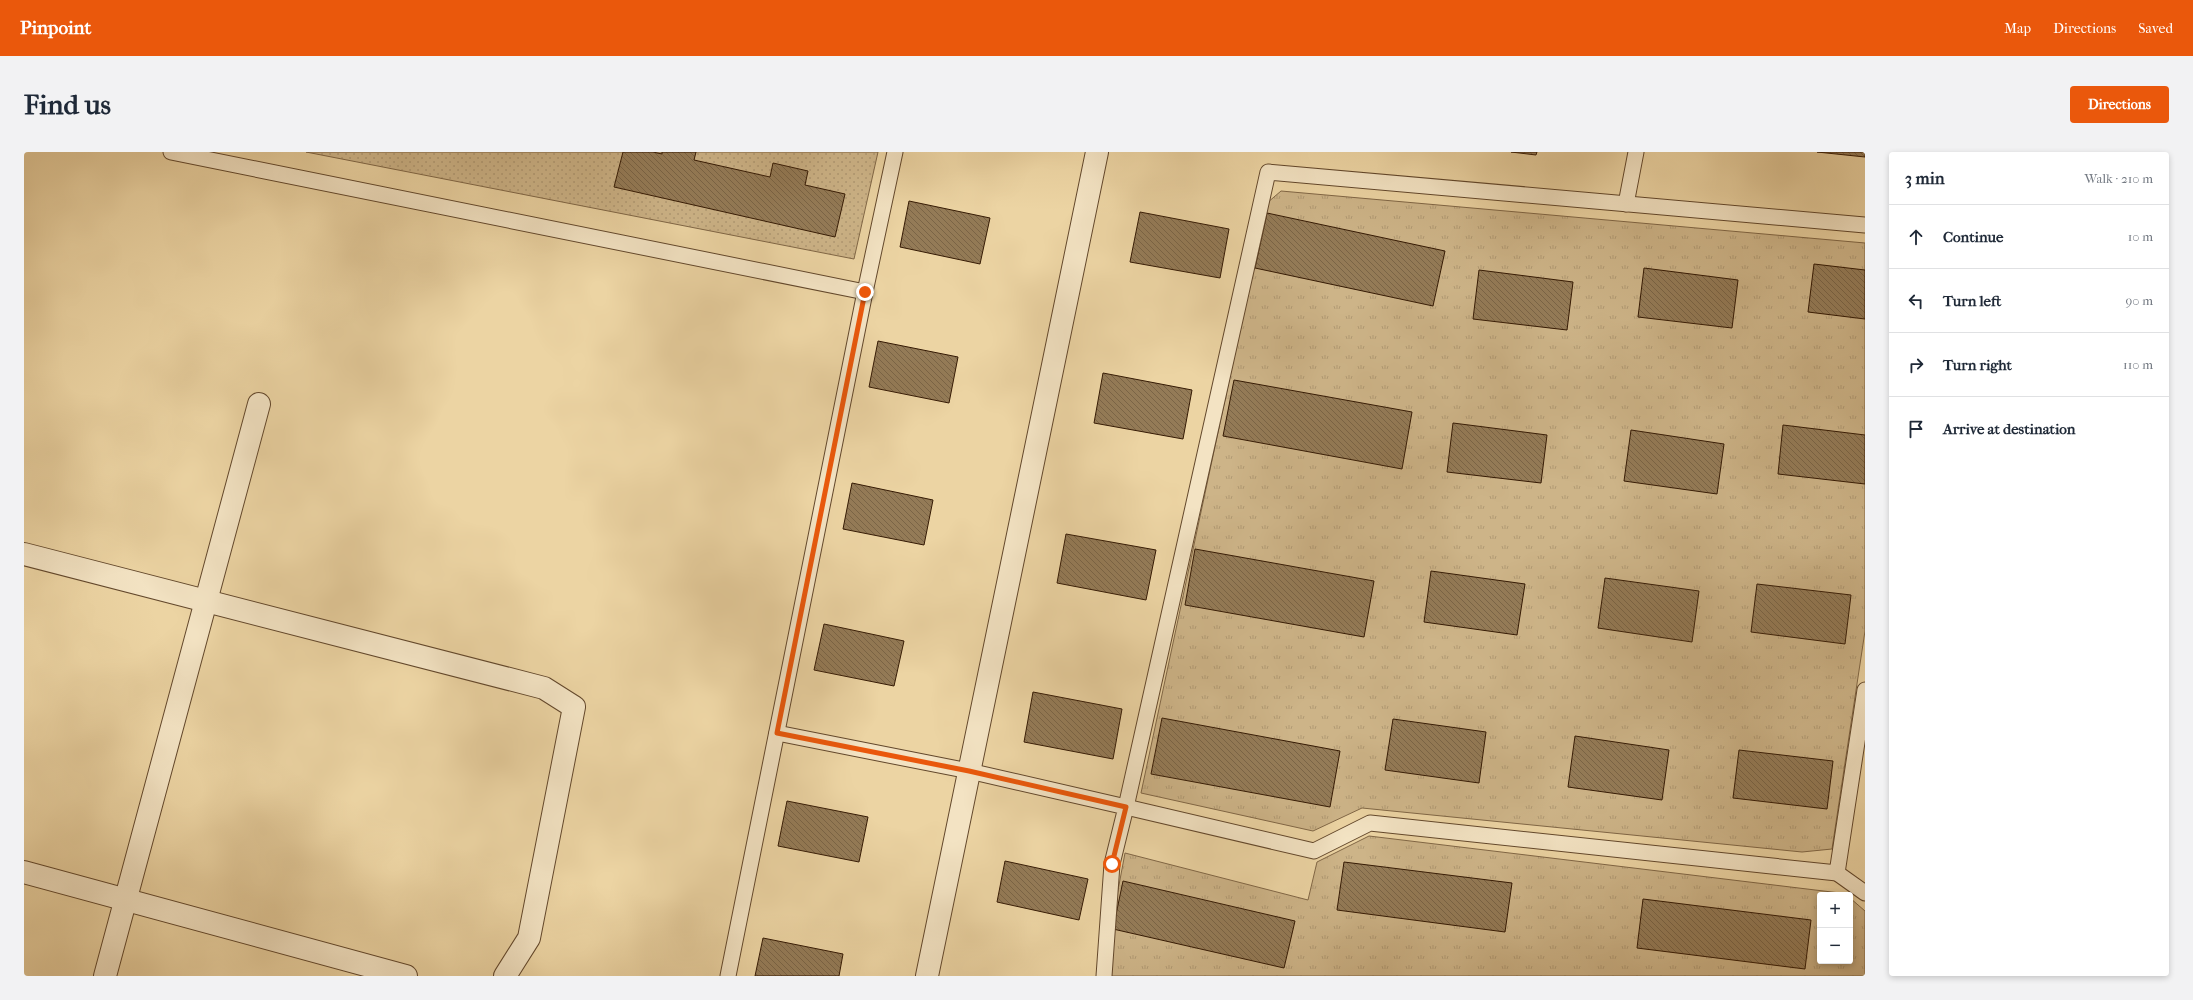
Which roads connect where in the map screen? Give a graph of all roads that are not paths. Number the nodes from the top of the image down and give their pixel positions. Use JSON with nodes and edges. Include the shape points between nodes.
{"nodes":[{"id":1,"x":171,"y":152,"type":"edge"},
{"id":2,"x":895,"y":152,"type":"edge"},
{"id":3,"x":1097,"y":152,"type":"edge"},
{"id":4,"x":1636,"y":152,"type":"edge"},
{"id":5,"x":1626,"y":204,"type":"junction"},
{"id":6,"x":1865,"y":226,"type":"edge"},
{"id":7,"x":865,"y":292,"type":"junction"},
{"id":8,"x":259,"y":404,"type":"dead end"},
{"id":9,"x":24,"y":554,"type":"edge"},
{"id":10,"x":206,"y":600,"type":"junction"},
{"id":11,"x":1865,"y":690,"type":"edge"},
{"id":12,"x":777,"y":733,"type":"junction"},
{"id":13,"x":969,"y":771,"type":"junction"},
{"id":14,"x":1126,"y":807,"type":"junction"},
{"id":15,"x":24,"y":872,"type":"edge"},
{"id":16,"x":1837,"y":873,"type":"junction"},
{"id":17,"x":1865,"y":893,"type":"edge"},
{"id":18,"x":125,"y":899,"type":"junction"},
{"id":19,"x":105,"y":976,"type":"edge"},
{"id":20,"x":406,"y":976,"type":"edge"},
{"id":21,"x":505,"y":976,"type":"edge"},
{"id":22,"x":728,"y":976,"type":"edge"},
{"id":23,"x":927,"y":976,"type":"edge"},
{"id":24,"x":1104,"y":976,"type":"edge"}],
"edges":[{"from":1,"to":7,"type":"lane"},
{"from":2,"to":7,"type":"lane"},
{"from":3,"to":13,"type":"street"},
{"from":4,"to":5,"type":"lane"},
{"from":5,"to":6,"type":"lane"},
{"from":5,"to":14,"type":"lane","via":[[1268,172]]},
{"from":7,"to":12,"type":"lane"},
{"from":8,"to":10,"type":"street"},
{"from":9,"to":10,"type":"street"},
{"from":10,"to":18,"type":"street"},
{"from":10,"to":21,"type":"street","via":[[544,688],[574,707],[529,938]]},
{"from":11,"to":16,"type":"lane"},
{"from":12,"to":13,"type":"lane"},
{"from":12,"to":22,"type":"lane"},
{"from":13,"to":14,"type":"lane"},
{"from":13,"to":23,"type":"street"},
{"from":14,"to":16,"type":"lane","via":[[1314,851],[1370,823]]},
{"from":14,"to":24,"type":"lane","via":[[1112,864]]},
{"from":15,"to":18,"type":"street"},
{"from":16,"to":17,"type":"lane"},
{"from":18,"to":19,"type":"street"},
{"from":18,"to":20,"type":"street"}]}
